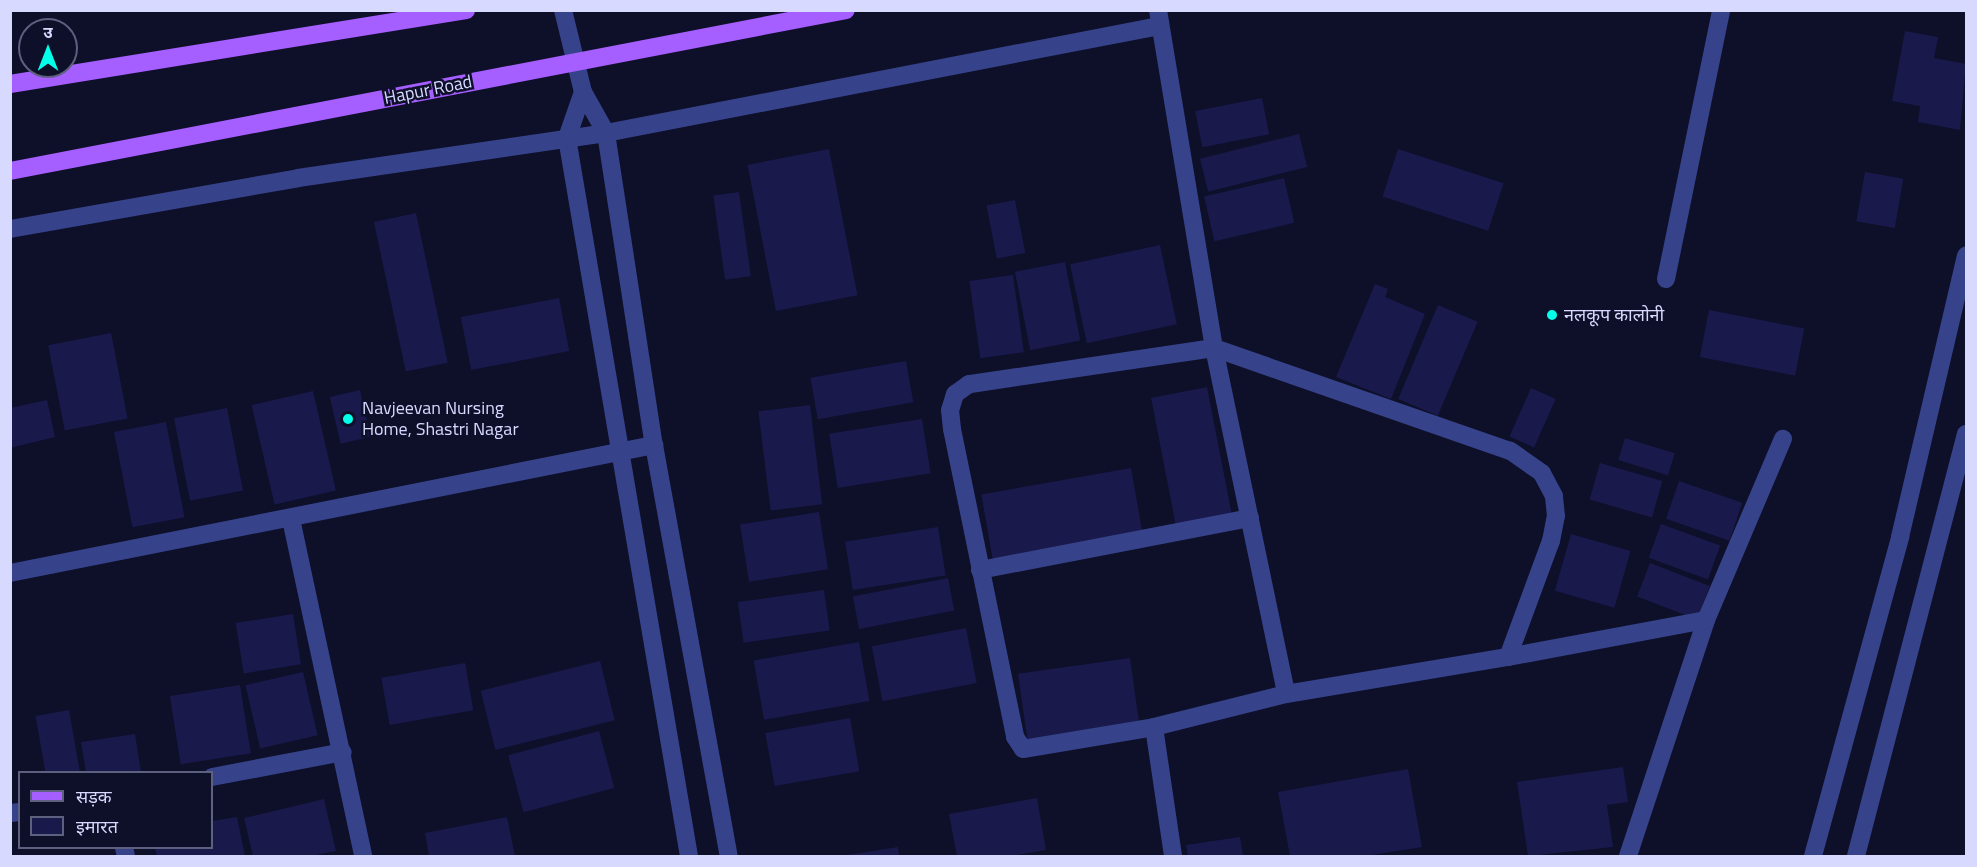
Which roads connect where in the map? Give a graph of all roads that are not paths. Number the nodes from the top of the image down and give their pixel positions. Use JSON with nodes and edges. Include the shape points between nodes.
{"nodes":[{"id":1,"x":466,"y":10,"type":"edge"},
{"id":2,"x":563,"y":10,"type":"edge"},
{"id":3,"x":846,"y":10,"type":"edge"},
{"id":4,"x":1721,"y":10,"type":"edge"},
{"id":5,"x":1159,"y":18,"type":"edge"},
{"id":6,"x":575,"y":62,"type":"junction"},
{"id":7,"x":10,"y":84,"type":"edge"},
{"id":8,"x":583,"y":92,"type":"junction"},
{"id":9,"x":606,"y":133,"type":"junction"},
{"id":10,"x":567,"y":138,"type":"junction"},
{"id":11,"x":10,"y":171,"type":"edge"},
{"id":12,"x":10,"y":229,"type":"edge"},
{"id":13,"x":1966,"y":256,"type":"edge"},
{"id":14,"x":1666,"y":279,"type":"dead end"},
{"id":15,"x":1214,"y":348,"type":"junction"},
{"id":16,"x":1966,"y":434,"type":"edge"},
{"id":17,"x":1783,"y":439,"type":"dead end"},
{"id":18,"x":654,"y":445,"type":"junction"},
{"id":19,"x":619,"y":451,"type":"junction"},
{"id":20,"x":1250,"y":518,"type":"junction"},
{"id":21,"x":291,"y":519,"type":"junction"},
{"id":22,"x":980,"y":570,"type":"junction"},
{"id":23,"x":10,"y":573,"type":"edge"},
{"id":24,"x":1706,"y":621,"type":"junction"},
{"id":25,"x":1508,"y":657,"type":"junction"},
{"id":26,"x":1286,"y":694,"type":"junction"},
{"id":27,"x":1154,"y":727,"type":"junction"},
{"id":28,"x":343,"y":752,"type":"junction"},
{"id":29,"x":213,"y":777,"type":"edge"},
{"id":30,"x":363,"y":856,"type":"edge"},
{"id":31,"x":689,"y":856,"type":"edge"},
{"id":32,"x":729,"y":856,"type":"edge"},
{"id":33,"x":1173,"y":856,"type":"edge"},
{"id":34,"x":1624,"y":856,"type":"edge"},
{"id":35,"x":1813,"y":856,"type":"edge"},
{"id":36,"x":1856,"y":856,"type":"edge"}],
"edges":[{"from":1,"to":7,"type":"main road"},
{"from":2,"to":6,"type":"street"},
{"from":3,"to":6,"type":"main road","name":"Hapur Road"},
{"from":4,"to":14,"type":"street"},
{"from":5,"to":9,"type":"street"},
{"from":5,"to":15,"type":"street"},
{"from":6,"to":8,"type":"street"},
{"from":6,"to":11,"type":"main road","name":"Hapur Road"},
{"from":8,"to":9,"type":"street"},
{"from":8,"to":10,"type":"street"},
{"from":9,"to":10,"type":"street"},
{"from":9,"to":18,"type":"street"},
{"from":10,"to":12,"type":"street","via":[[298,178]]},
{"from":10,"to":19,"type":"street"},
{"from":13,"to":35,"type":"street","via":[[1900,537]]},
{"from":15,"to":20,"type":"street"},
{"from":15,"to":22,"type":"street","via":[[969,384],[955,394],[950,410],[952,429]]},
{"from":15,"to":25,"type":"street","via":[[1510,451],[1542,473],[1554,496],[1551,541]]},
{"from":16,"to":36,"type":"street"},
{"from":17,"to":24,"type":"street"},
{"from":18,"to":19,"type":"street"},
{"from":18,"to":32,"type":"street"},
{"from":19,"to":21,"type":"street"},
{"from":19,"to":31,"type":"street"},
{"from":20,"to":22,"type":"street"},
{"from":20,"to":26,"type":"street"},
{"from":21,"to":23,"type":"street"},
{"from":21,"to":28,"type":"street"},
{"from":22,"to":27,"type":"street","via":[[1016,737],[1023,749]]},
{"from":24,"to":25,"type":"street"},
{"from":24,"to":34,"type":"street"},
{"from":25,"to":26,"type":"street"},
{"from":26,"to":27,"type":"street"},
{"from":27,"to":33,"type":"street"},
{"from":28,"to":29,"type":"street"},
{"from":28,"to":30,"type":"street"}]}
